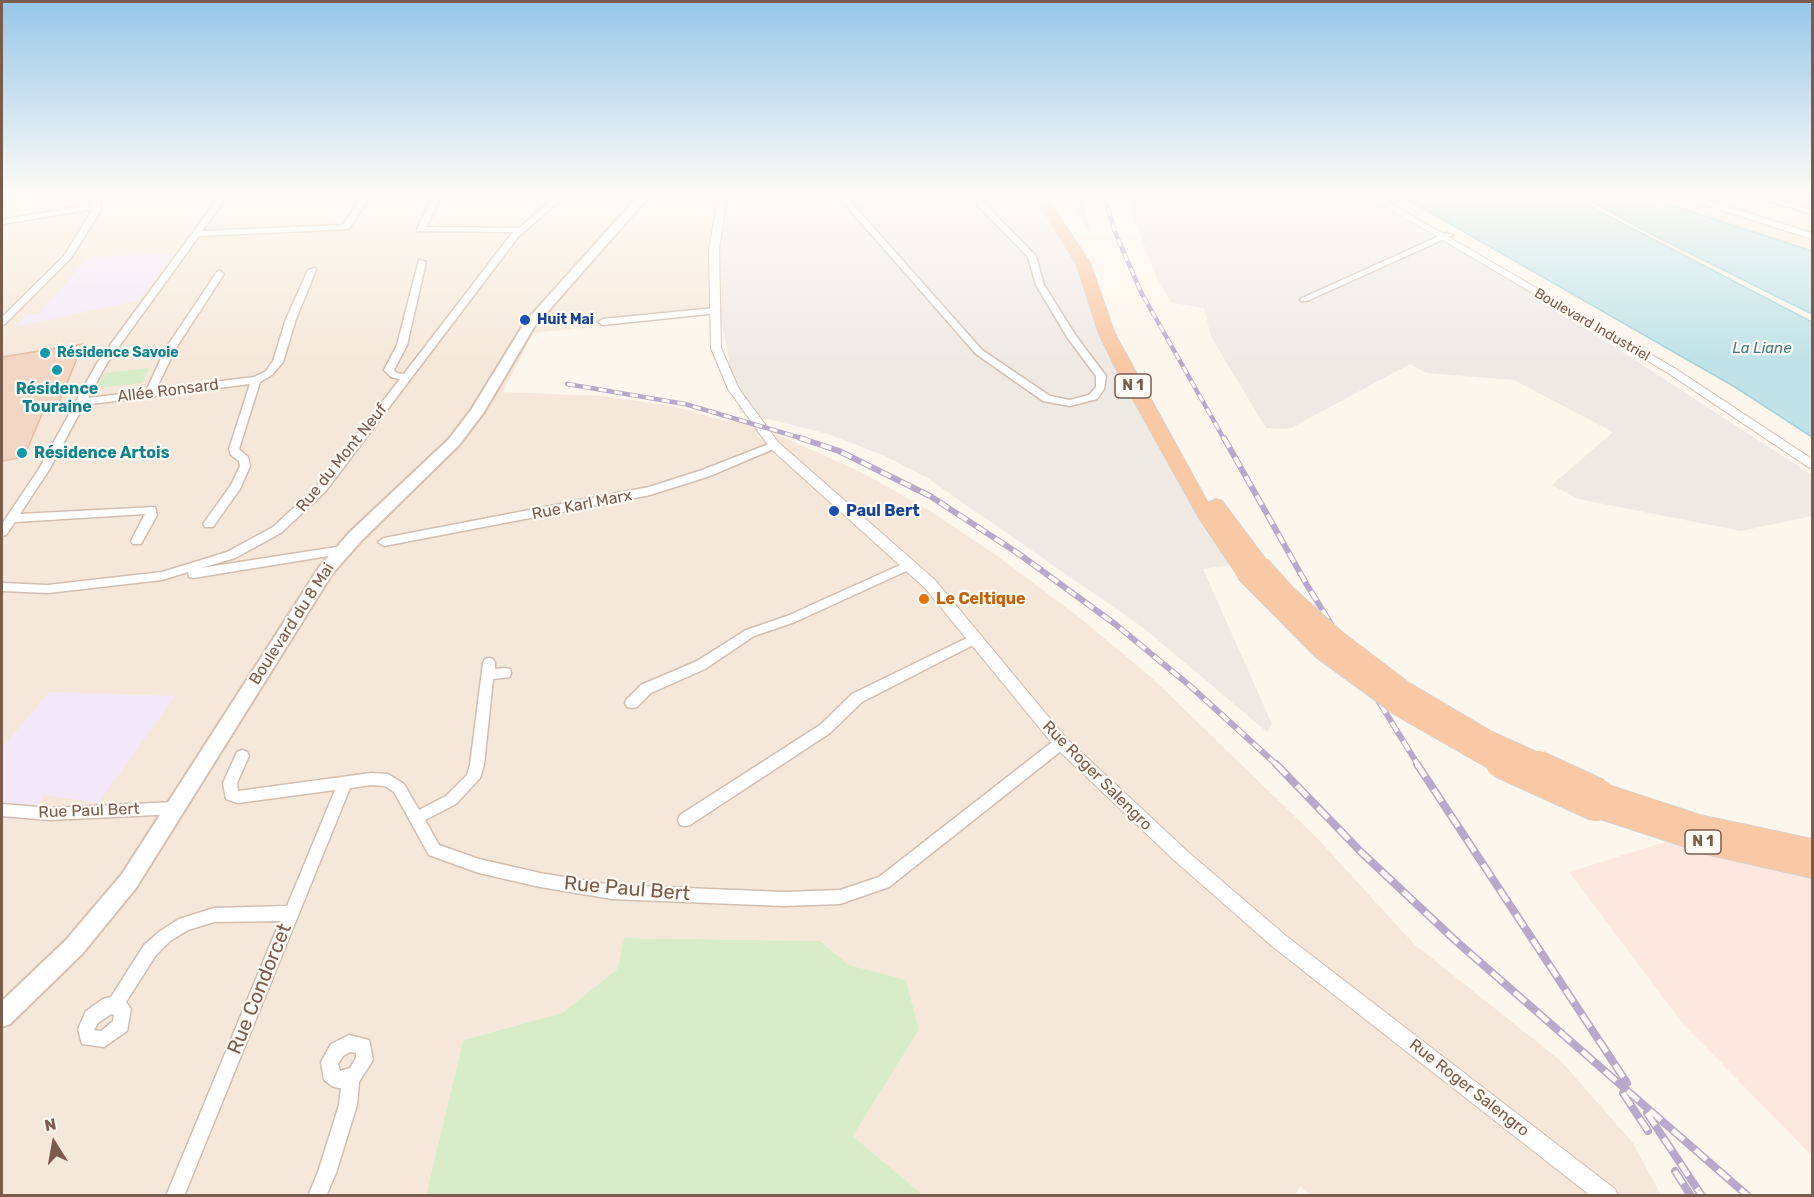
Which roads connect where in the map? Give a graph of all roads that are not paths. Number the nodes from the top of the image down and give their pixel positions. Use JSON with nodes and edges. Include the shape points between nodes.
{"nodes":[{"id":1,"x":72,"y":249,"type":"edge"},
{"id":2,"x":185,"y":249,"type":"edge"},
{"id":3,"x":506,"y":249,"type":"edge"},
{"id":4,"x":597,"y":249,"type":"edge"},
{"id":5,"x":714,"y":249,"type":"edge"},
{"id":6,"x":888,"y":249,"type":"edge"},
{"id":7,"x":1026,"y":249,"type":"edge"},
{"id":8,"x":1074,"y":249,"type":"edge"},
{"id":9,"x":1086,"y":249,"type":"edge"},
{"id":10,"x":1417,"y":249,"type":"edge"},
{"id":11,"x":1468,"y":249,"type":"edge"},
{"id":12,"x":1469,"y":249,"type":"edge"},
{"id":13,"x":422,"y":262,"type":"dead end"},
{"id":14,"x":312,"y":270,"type":"dead end"},
{"id":15,"x":220,"y":274,"type":"dead end"},
{"id":16,"x":1304,"y":299,"type":"dead end"},
{"id":17,"x":715,"y":311,"type":"junction"},
{"id":18,"x":2,"y":322,"type":"edge"},
{"id":19,"x":603,"y":322,"type":"dead end"},
{"id":20,"x":407,"y":377,"type":"junction"},
{"id":21,"x":256,"y":380,"type":"junction"},
{"id":22,"x":149,"y":393,"type":"junction"},
{"id":23,"x":80,"y":402,"type":"junction"},
{"id":24,"x":774,"y":445,"type":"junction"},
{"id":25,"x":1812,"y":455,"type":"edge"},
{"id":26,"x":1812,"y":464,"type":"edge"},
{"id":27,"x":11,"y":518,"type":"junction"},
{"id":28,"x":209,"y":524,"type":"dead end"},
{"id":29,"x":2,"y":532,"type":"edge"},
{"id":30,"x":138,"y":541,"type":"dead end"},
{"id":31,"x":384,"y":542,"type":"dead end"},
{"id":32,"x":343,"y":550,"type":"junction"},
{"id":33,"x":909,"y":565,"type":"junction"},
{"id":34,"x":1252,"y":569,"type":"junction"},
{"id":35,"x":162,"y":576,"type":"junction"},
{"id":36,"x":2,"y":587,"type":"edge"},
{"id":37,"x":975,"y":639,"type":"junction"},
{"id":38,"x":505,"y":672,"type":"dead end"},
{"id":39,"x":632,"y":703,"type":"dead end"},
{"id":40,"x":1060,"y":743,"type":"junction"},
{"id":41,"x":243,"y":756,"type":"dead end"},
{"id":42,"x":345,"y":782,"type":"junction"},
{"id":43,"x":1598,"y":800,"type":"junction"},
{"id":44,"x":176,"y":808,"type":"junction"},
{"id":45,"x":2,"y":810,"type":"edge"},
{"id":46,"x":416,"y":818,"type":"junction"},
{"id":47,"x":685,"y":820,"type":"dead end"},
{"id":48,"x":1812,"y":850,"type":"edge"},
{"id":49,"x":1812,"y":867,"type":"edge"},
{"id":50,"x":291,"y":914,"type":"junction"},
{"id":51,"x":115,"y":1005,"type":"dead end"},
{"id":52,"x":2,"y":1016,"type":"edge"},
{"id":53,"x":351,"y":1077,"type":"dead end"},
{"id":54,"x":175,"y":1196,"type":"edge"},
{"id":55,"x":317,"y":1196,"type":"edge"},
{"id":56,"x":1608,"y":1196,"type":"edge"}],
"edges":[{"from":1,"to":18,"type":"street","via":[[62,265]]},
{"from":2,"to":23,"type":"street","via":[[102,363]]},
{"from":3,"to":20,"type":"street","name":"Rue du Mont Neuf"},
{"from":4,"to":32,"type":"main road","name":"Boulevard du 8 Mai","via":[[529,325],[477,412],[454,442]]},
{"from":5,"to":17,"type":"street","name":"Rue Roger Salengro"},
{"from":6,"to":7,"type":"street","via":[[975,349],[1037,394],[1058,402],[1080,402],[1094,396],[1102,383],[1099,371],[1072,337],[1040,285],[1032,255]]},
{"from":8,"to":34,"type":"highway","number":"N 1","via":[[1127,376],[1206,516]]},
{"from":9,"to":34,"type":"highway","number":"N 1","via":[[1140,375]]},
{"from":10,"to":16,"type":"street"},
{"from":11,"to":26,"type":"street","name":"Boulevard Industriel","via":[[1672,371]]},
{"from":12,"to":25,"type":"street","name":"Boulevard Industriel","via":[[1674,365]]},
{"from":13,"to":20,"type":"street","via":[[402,345],[389,370],[393,375]]},
{"from":14,"to":21,"type":"street","via":[[276,365]]},
{"from":15,"to":22,"type":"street","via":[[171,348]]},
{"from":17,"to":19,"type":"street"},
{"from":17,"to":24,"type":"street","name":"Rue Roger Salengro","via":[[715,342],[721,364],[748,412]]},
{"from":20,"to":35,"type":"street","name":"Rue du Mont Neuf","via":[[321,489],[286,524],[231,555]]},
{"from":21,"to":22,"type":"street","name":"Allée Ronsard"},
{"from":21,"to":28,"type":"street","via":[[234,449],[246,461],[245,466]]},
{"from":22,"to":23,"type":"street","name":"Allée Ronsard"},
{"from":23,"to":27,"type":"street","via":[[44,470]]},
{"from":24,"to":31,"type":"street","name":"Rue Karl Marx","via":[[650,491]]},
{"from":24,"to":33,"type":"street","name":"Rue Roger Salengro"},
{"from":27,"to":29,"type":"street"},
{"from":27,"to":30,"type":"street","via":[[151,510]]},
{"from":32,"to":35,"type":"street","via":[[221,571]]},
{"from":32,"to":44,"type":"main road","name":"Boulevard du 8 Mai","via":[[307,597]]},
{"from":33,"to":37,"type":"street","name":"Rue Roger Salengro","via":[[934,588]]},
{"from":33,"to":39,"type":"street","via":[[791,619],[750,633],[701,665],[646,689]]},
{"from":34,"to":43,"type":"highway","number":"N 1","bridge":true,"via":[[1311,639],[1400,706],[1491,760]]},
{"from":35,"to":36,"type":"street","name":"Rue du Mont Neuf","via":[[48,589]]},
{"from":37,"to":40,"type":"street","name":"Rue Roger Salengro"},
{"from":37,"to":47,"type":"street","via":[[856,698],[825,729]]},
{"from":38,"to":46,"type":"street","via":[[488,669],[473,777],[451,800]]},
{"from":40,"to":46,"type":"street","name":"Rue Paul Bert","via":[[892,877],[840,897],[612,892],[565,885],[492,870],[441,854],[430,845]]},
{"from":40,"to":56,"type":"street","name":"Rue Roger Salengro","via":[[1264,929]]},
{"from":41,"to":42,"type":"street","name":"Rue Paul Bert","via":[[229,788],[234,797]]},
{"from":42,"to":46,"type":"street","name":"Rue Paul Bert","via":[[391,782],[399,788]]},
{"from":42,"to":50,"type":"street","name":"Rue Condorcet"},
{"from":43,"to":48,"type":"highway","number":"N 1"},
{"from":43,"to":49,"type":"highway","number":"N 1","via":[[1710,844]]},
{"from":44,"to":45,"type":"street","name":"Rue Paul Bert","via":[[50,813]]},
{"from":44,"to":52,"type":"main road","name":"Boulevard du 8 Mai","via":[[129,881],[99,918]]},
{"from":50,"to":51,"type":"street","via":[[213,915],[184,924],[150,950]]},
{"from":50,"to":54,"type":"street","name":"Rue Condorcet"},
{"from":53,"to":55,"type":"street","via":[[348,1106]]}]}
